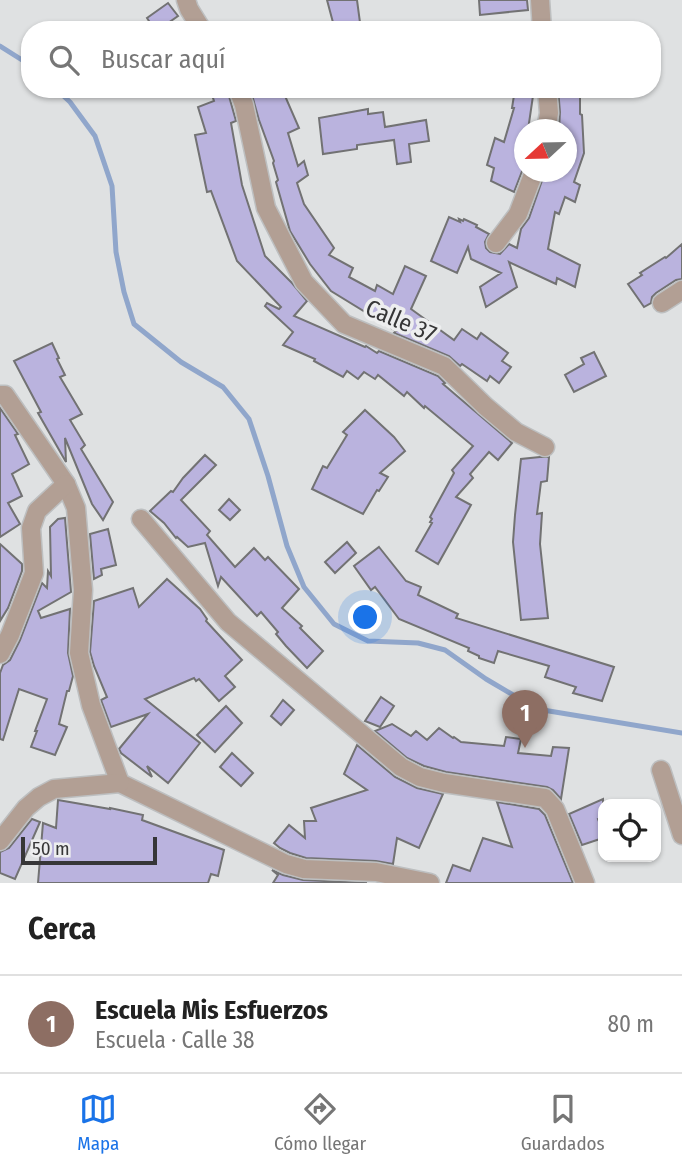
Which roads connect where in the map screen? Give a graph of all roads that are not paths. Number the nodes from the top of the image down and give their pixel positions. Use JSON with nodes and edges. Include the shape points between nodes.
{"nodes":[{"id":1,"x":186,"y":0,"type":"edge"},
{"id":2,"x":540,"y":0,"type":"edge"},
{"id":3,"x":196,"y":21,"type":"edge"},
{"id":4,"x":541,"y":21,"type":"edge"},
{"id":5,"x":241,"y":98,"type":"edge"},
{"id":6,"x":548,"y":98,"type":"edge"},
{"id":7,"x":548,"y":119,"type":"edge"},
{"id":8,"x":530,"y":182,"type":"edge"},
{"id":9,"x":496,"y":243,"type":"dead end"},
{"id":10,"x":682,"y":290,"type":"edge"},
{"id":11,"x":662,"y":303,"type":"dead end"},
{"id":12,"x":2,"y":396,"type":"edge"},
{"id":13,"x":545,"y":447,"type":"dead end"},
{"id":14,"x":66,"y":484,"type":"junction"},
{"id":15,"x":141,"y":519,"type":"dead end"},
{"id":16,"x":5,"y":632,"type":"edge"},
{"id":17,"x":0,"y":654,"type":"edge"},
{"id":18,"x":661,"y":770,"type":"dead end"},
{"id":19,"x":120,"y":782,"type":"junction"},
{"id":20,"x":682,"y":835,"type":"edge"},
{"id":21,"x":0,"y":841,"type":"edge"},
{"id":22,"x":430,"y":883,"type":"edge"},
{"id":23,"x":585,"y":883,"type":"edge"}],
"edges":[{"from":1,"to":3,"type":"street"},
{"from":2,"to":4,"type":"street"},
{"from":5,"to":13,"type":"street","name":"Calle 37","via":[[266,208],[304,282],[344,324],[444,366],[516,432]]},
{"from":6,"to":7,"type":"street"},
{"from":8,"to":9,"type":"street","via":[[518,214]]},
{"from":10,"to":11,"type":"street"},
{"from":12,"to":14,"type":"street"},
{"from":14,"to":16,"type":"street","via":[[37,511],[31,528],[34,573]]},
{"from":14,"to":19,"type":"street","via":[[76,508],[82,576],[79,653],[91,705]]},
{"from":15,"to":23,"type":"street","via":[[228,622],[401,767],[444,783],[545,798],[555,809]]},
{"from":16,"to":17,"type":"street"},
{"from":18,"to":20,"type":"street"},
{"from":19,"to":21,"type":"street","via":[[54,789],[26,808]]},
{"from":19,"to":22,"type":"street","via":[[286,864],[376,872]]}]}
